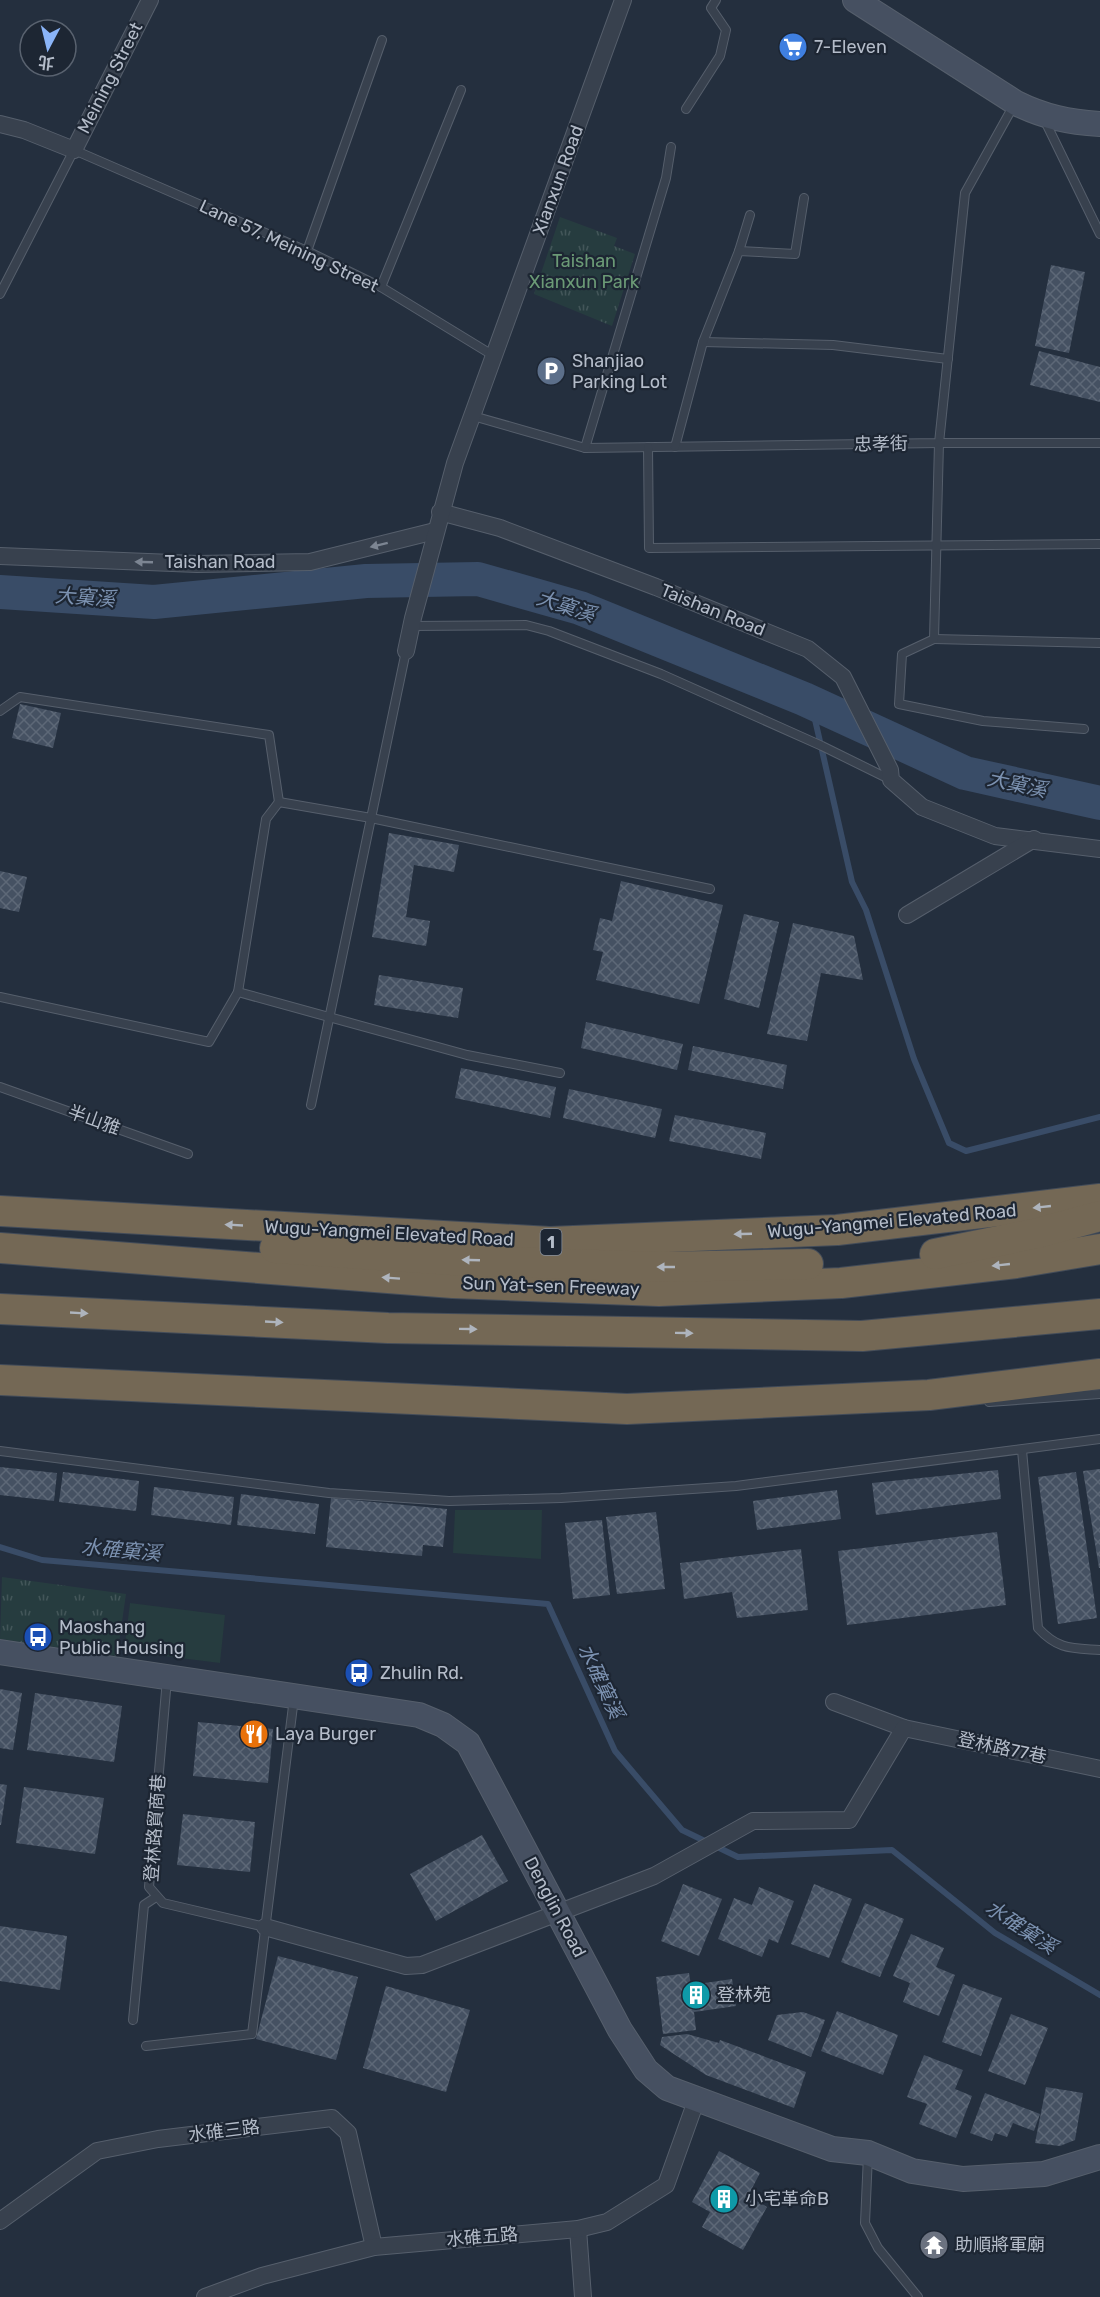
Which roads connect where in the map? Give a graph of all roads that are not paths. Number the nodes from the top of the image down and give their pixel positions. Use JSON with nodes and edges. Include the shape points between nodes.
{"nodes":[{"id":1,"x":150,"y":0,"type":"edge"},
{"id":2,"x":623,"y":0,"type":"edge"},
{"id":3,"x":716,"y":0,"type":"edge"},
{"id":4,"x":855,"y":0,"type":"edge"},
{"id":5,"x":382,"y":40,"type":"dead end"},
{"id":6,"x":461,"y":90,"type":"dead end"},
{"id":7,"x":1016,"y":103,"type":"junction"},
{"id":8,"x":686,"y":110,"type":"dead end"},
{"id":9,"x":1042,"y":116,"type":"junction"},
{"id":10,"x":0,"y":124,"type":"edge"},
{"id":11,"x":1100,"y":124,"type":"edge"},
{"id":12,"x":671,"y":147,"type":"dead end"},
{"id":13,"x":74,"y":150,"type":"junction"},
{"id":14,"x":804,"y":198,"type":"dead end"},
{"id":15,"x":750,"y":216,"type":"dead end"},
{"id":16,"x":1100,"y":234,"type":"edge"},
{"id":17,"x":307,"y":251,"type":"junction"},
{"id":18,"x":739,"y":251,"type":"junction"},
{"id":19,"x":381,"y":287,"type":"junction"},
{"id":20,"x":0,"y":294,"type":"edge"},
{"id":21,"x":703,"y":342,"type":"junction"},
{"id":22,"x":495,"y":356,"type":"junction"},
{"id":23,"x":948,"y":359,"type":"junction"},
{"id":24,"x":473,"y":416,"type":"junction"},
{"id":25,"x":939,"y":443,"type":"junction"},
{"id":26,"x":1100,"y":443,"type":"edge"},
{"id":27,"x":648,"y":447,"type":"junction"},
{"id":28,"x":675,"y":447,"type":"junction"},
{"id":29,"x":585,"y":448,"type":"junction"},
{"id":30,"x":440,"y":512,"type":"junction"},
{"id":31,"x":435,"y":531,"type":"junction"},
{"id":32,"x":1100,"y":544,"type":"edge"},
{"id":33,"x":936,"y":546,"type":"junction"},
{"id":34,"x":0,"y":556,"type":"edge"},
{"id":35,"x":412,"y":622,"type":"junction"},
{"id":36,"x":934,"y":639,"type":"junction"},
{"id":37,"x":1100,"y":643,"type":"edge"},
{"id":38,"x":406,"y":651,"type":"joint"},
{"id":39,"x":0,"y":711,"type":"edge"},
{"id":40,"x":1084,"y":729,"type":"dead end"},
{"id":41,"x":890,"y":775,"type":"junction"},
{"id":42,"x":279,"y":802,"type":"junction"},
{"id":43,"x":371,"y":818,"type":"junction"},
{"id":44,"x":1034,"y":839,"type":"junction"},
{"id":45,"x":1100,"y":849,"type":"edge"},
{"id":46,"x":710,"y":890,"type":"dead end"},
{"id":47,"x":907,"y":915,"type":"dead end"},
{"id":48,"x":238,"y":992,"type":"junction"},
{"id":49,"x":0,"y":997,"type":"edge"},
{"id":50,"x":329,"y":1018,"type":"junction"},
{"id":51,"x":560,"y":1073,"type":"dead end"},
{"id":52,"x":0,"y":1087,"type":"edge"},
{"id":53,"x":311,"y":1105,"type":"dead end"},
{"id":54,"x":188,"y":1154,"type":"dead end"},
{"id":55,"x":1100,"y":1199,"type":"edge"},
{"id":56,"x":0,"y":1211,"type":"edge"},
{"id":57,"x":1100,"y":1216,"type":"edge"},
{"id":58,"x":0,"y":1230,"type":"edge"},
{"id":59,"x":0,"y":1248,"type":"edge"},
{"id":60,"x":1100,"y":1249,"type":"edge"},
{"id":61,"x":871,"y":1263,"type":"junction"},
{"id":62,"x":659,"y":1291,"type":"junction"},
{"id":63,"x":7,"y":1310,"type":"edge"},
{"id":64,"x":1100,"y":1314,"type":"edge"},
{"id":65,"x":1100,"y":1331,"type":"edge"},
{"id":66,"x":862,"y":1336,"type":"junction"},
{"id":67,"x":1100,"y":1374,"type":"edge"},
{"id":68,"x":0,"y":1380,"type":"edge"},
{"id":69,"x":0,"y":1386,"type":"edge"},
{"id":70,"x":1100,"y":1394,"type":"edge"},
{"id":71,"x":982,"y":1403,"type":"dead end"},
{"id":72,"x":670,"y":1417,"type":"dead end"},
{"id":73,"x":1100,"y":1439,"type":"edge"},
{"id":74,"x":1022,"y":1450,"type":"junction"},
{"id":75,"x":0,"y":1451,"type":"edge"},
{"id":76,"x":1100,"y":1650,"type":"edge"},
{"id":77,"x":0,"y":1652,"type":"edge"},
{"id":78,"x":167,"y":1678,"type":"junction"},
{"id":79,"x":294,"y":1697,"type":"junction"},
{"id":80,"x":834,"y":1702,"type":"dead end"},
{"id":81,"x":904,"y":1728,"type":"junction"},
{"id":82,"x":1100,"y":1769,"type":"edge"},
{"id":83,"x":156,"y":1897,"type":"junction"},
{"id":84,"x":558,"y":1913,"type":"junction"},
{"id":85,"x":266,"y":1927,"type":"junction"},
{"id":86,"x":133,"y":2020,"type":"dead end"},
{"id":87,"x":146,"y":2046,"type":"dead end"},
{"id":88,"x":696,"y":2101,"type":"junction"},
{"id":89,"x":868,"y":2153,"type":"junction"},
{"id":90,"x":1100,"y":2157,"type":"edge"},
{"id":91,"x":0,"y":2221,"type":"edge"},
{"id":92,"x":578,"y":2229,"type":"junction"},
{"id":93,"x":374,"y":2247,"type":"junction"},
{"id":94,"x":205,"y":2297,"type":"edge"},
{"id":95,"x":583,"y":2297,"type":"edge"},
{"id":96,"x":918,"y":2297,"type":"edge"}],
"edges":[{"from":1,"to":13,"type":"street","name":"Meining Street"},
{"from":2,"to":22,"type":"street","name":"Xianxun Road"},
{"from":3,"to":8,"type":"lane","via":[[711,8],[726,30],[720,56]]},
{"from":4,"to":7,"type":"street"},
{"from":5,"to":17,"type":"lane"},
{"from":6,"to":19,"type":"lane"},
{"from":7,"to":9,"type":"street"},
{"from":7,"to":23,"type":"lane","via":[[965,193]]},
{"from":9,"to":11,"type":"street"},
{"from":9,"to":16,"type":"lane"},
{"from":10,"to":13,"type":"street","name":"Meining Street"},
{"from":12,"to":29,"type":"lane","via":[[666,178]]},
{"from":13,"to":17,"type":"lane","name":"Lane 57, Meining Street"},
{"from":13,"to":20,"type":"lane"},
{"from":14,"to":18,"type":"lane","via":[[795,254]]},
{"from":15,"to":18,"type":"lane"},
{"from":17,"to":19,"type":"lane","name":"Lane 57, Meining Street"},
{"from":18,"to":21,"type":"lane"},
{"from":19,"to":22,"type":"lane","name":"Lane 57, Meining Street"},
{"from":21,"to":23,"type":"lane","via":[[833,345]]},
{"from":21,"to":28,"type":"lane"},
{"from":22,"to":24,"type":"street","name":"Xianxun Road"},
{"from":23,"to":25,"type":"lane"},
{"from":24,"to":29,"type":"lane","name":"忠孝街"},
{"from":24,"to":30,"type":"street","name":"Xianxun Road"},
{"from":25,"to":26,"type":"lane","name":"忠孝街"},
{"from":25,"to":28,"type":"lane","name":"忠孝街"},
{"from":25,"to":33,"type":"lane"},
{"from":27,"to":28,"type":"lane","name":"忠孝街"},
{"from":27,"to":29,"type":"lane","name":"忠孝街"},
{"from":27,"to":33,"type":"lane","via":[[649,548]]},
{"from":30,"to":31,"type":"street","name":"Xianxun Road"},
{"from":30,"to":41,"type":"street","name":"Taishan Road","via":[[500,528],[808,649],[843,676]]},
{"from":31,"to":34,"type":"street","name":"Taishan Road","one_way":true,"via":[[310,562],[197,564]]},
{"from":31,"to":35,"type":"street","name":"Xianxun Road"},
{"from":32,"to":33,"type":"lane"},
{"from":33,"to":36,"type":"lane"},
{"from":35,"to":38,"type":"street"},
{"from":35,"to":41,"type":"lane","via":[[526,625],[549,631],[661,674]]},
{"from":36,"to":37,"type":"lane"},
{"from":36,"to":40,"type":"lane","via":[[902,654],[899,704],[983,722]]},
{"from":38,"to":43,"type":"lane"},
{"from":39,"to":42,"type":"lane","via":[[20,698],[269,735]]},
{"from":41,"to":44,"type":"street","via":[[922,807],[995,836]]},
{"from":42,"to":43,"type":"lane"},
{"from":42,"to":48,"type":"lane","via":[[266,819]]},
{"from":43,"to":46,"type":"lane"},
{"from":43,"to":50,"type":"lane"},
{"from":44,"to":45,"type":"street"},
{"from":44,"to":47,"type":"street"},
{"from":48,"to":49,"type":"lane","via":[[209,1042]]},
{"from":48,"to":50,"type":"lane"},
{"from":50,"to":51,"type":"lane","via":[[467,1055]]},
{"from":50,"to":53,"type":"lane"},
{"from":52,"to":54,"type":"lane","name":"半山雅"},
{"from":55,"to":56,"type":"highway","name":"Wugu-Yangmei Elevated Road","number":"1","one_way":true,"via":[[837,1230],[550,1242]]},
{"from":57,"to":61,"type":"highway","via":[[956,1251]]},
{"from":61,"to":58,"type":"highway","one_way":true,"via":[[659,1267],[474,1260]]},
{"from":62,"to":59,"type":"highway","name":"Sun Yat-sen Freeway","one_way":true,"via":[[453,1282]]},
{"from":60,"to":62,"type":"highway","name":"Sun Yat-sen Freeway","one_way":true,"via":[[841,1283]]},
{"from":61,"to":62,"type":"highway"},
{"from":63,"to":66,"type":"highway","one_way":true,"via":[[388,1328]]},
{"from":64,"to":66,"type":"highway"},
{"from":65,"to":66,"type":"highway"},
{"from":67,"to":68,"type":"highway","via":[[930,1395],[627,1408]]},
{"from":69,"to":72,"type":"lane"},
{"from":70,"to":71,"type":"lane"},
{"from":73,"to":74,"type":"lane"},
{"from":74,"to":75,"type":"lane","via":[[736,1486],[449,1501],[329,1493]]},
{"from":74,"to":76,"type":"lane","via":[[1038,1628],[1051,1641],[1066,1648]]},
{"from":77,"to":78,"type":"street","name":"Denglin Road"},
{"from":78,"to":79,"type":"street","name":"Denglin Road"},
{"from":78,"to":83,"type":"lane","name":"登林路貿商巷","via":[[148,1887]]},
{"from":79,"to":84,"type":"street","name":"Denglin Road","via":[[419,1715],[443,1725],[468,1743]]},
{"from":79,"to":85,"type":"lane"},
{"from":80,"to":81,"type":"street","name":"登林路77巷"},
{"from":81,"to":82,"type":"street","name":"登林路77巷"},
{"from":81,"to":84,"type":"street","via":[[849,1820],[753,1821],[654,1876]]},
{"from":83,"to":85,"type":"lane","name":"登林路貿商巷","via":[[163,1903]]},
{"from":83,"to":86,"type":"lane","via":[[144,1905]]},
{"from":84,"to":85,"type":"street","via":[[422,1965],[406,1966]]},
{"from":84,"to":88,"type":"street","name":"Denglin Road","via":[[620,2030],[646,2070],[667,2088]]},
{"from":85,"to":87,"type":"lane","via":[[252,2034]]},
{"from":88,"to":89,"type":"street","name":"Denglin Road","via":[[832,2149]]},
{"from":88,"to":92,"type":"street","name":"水碓五路","via":[[666,2185],[607,2222]]},
{"from":89,"to":90,"type":"street","name":"Denglin Road","via":[[912,2171],[963,2180],[1044,2174]]},
{"from":89,"to":96,"type":"lane","via":[[865,2223],[878,2248]]},
{"from":91,"to":93,"type":"street","name":"水碓三路","via":[[97,2151],[158,2139],[332,2118],[348,2133]]},
{"from":92,"to":93,"type":"street","name":"水碓五路"},
{"from":92,"to":95,"type":"street"},
{"from":93,"to":94,"type":"street","name":"水碓五路","via":[[262,2277]]}]}
